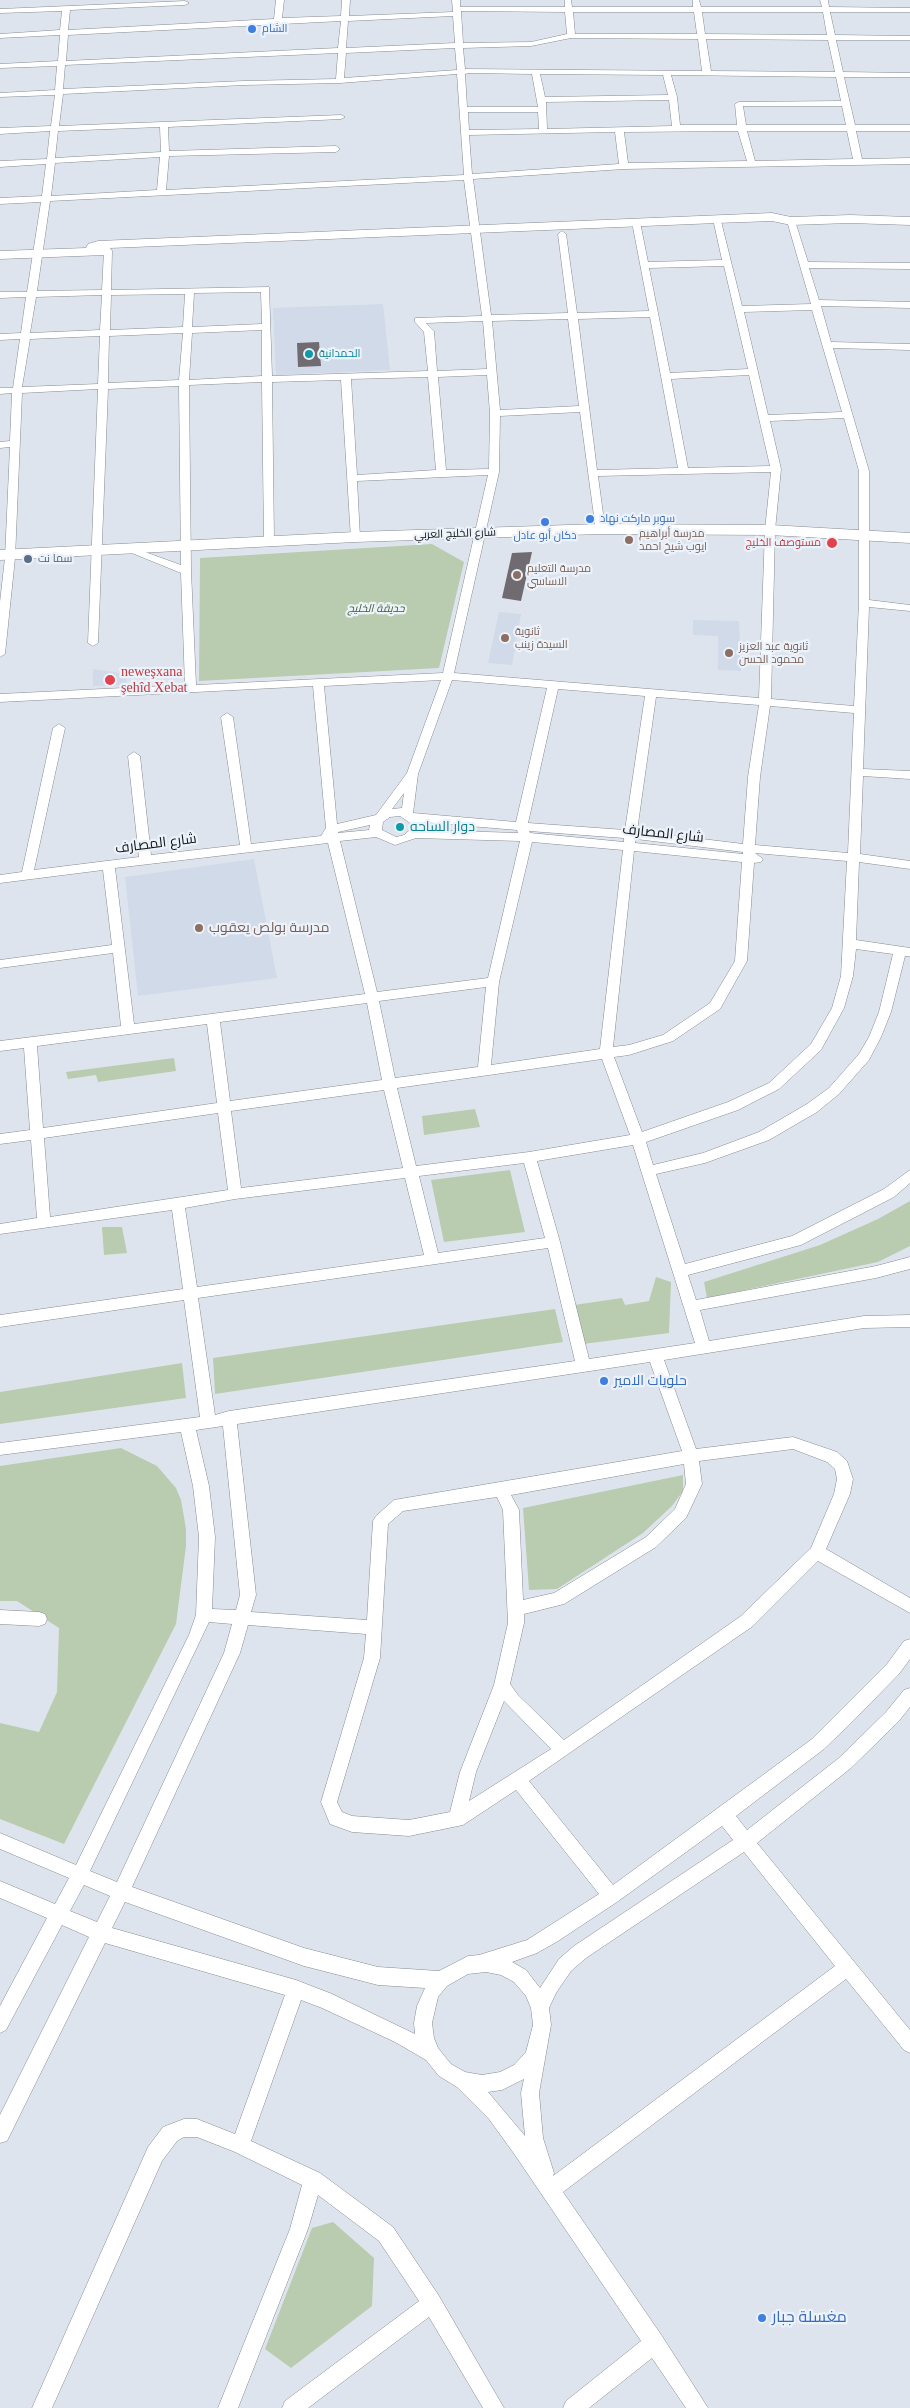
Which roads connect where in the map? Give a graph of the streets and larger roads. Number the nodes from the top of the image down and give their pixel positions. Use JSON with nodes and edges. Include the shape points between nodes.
{"nodes":[{"id":1,"x":280,"y":0,"type":"edge"},
{"id":2,"x":346,"y":0,"type":"edge"},
{"id":3,"x":696,"y":0,"type":"edge"},
{"id":4,"x":824,"y":0,"type":"edge"},
{"id":5,"x":138,"y":2,"type":"edge"},
{"id":6,"x":185,"y":3,"type":"dead end"},
{"id":7,"x":568,"y":4,"type":"edge"},
{"id":8,"x":457,"y":7,"type":"edge"},
{"id":9,"x":66,"y":8,"type":"junction"},
{"id":10,"x":697,"y":9,"type":"junction"},
{"id":11,"x":826,"y":10,"type":"junction"},
{"id":12,"x":910,"y":10,"type":"edge"},
{"id":13,"x":0,"y":11,"type":"edge"},
{"id":14,"x":344,"y":18,"type":"junction"},
{"id":15,"x":278,"y":21,"type":"junction"},
{"id":16,"x":65,"y":32,"type":"junction"},
{"id":17,"x":0,"y":36,"type":"edge"},
{"id":18,"x":571,"y":36,"type":"junction"},
{"id":19,"x":701,"y":37,"type":"junction"},
{"id":20,"x":832,"y":38,"type":"junction"},
{"id":21,"x":910,"y":38,"type":"edge"},
{"id":22,"x":459,"y":46,"type":"junction"},
{"id":23,"x":342,"y":51,"type":"junction"},
{"id":24,"x":62,"y":63,"type":"junction"},
{"id":25,"x":0,"y":66,"type":"edge"},
{"id":26,"x":535,"y":71,"type":"junction"},
{"id":27,"x":666,"y":72,"type":"junction"},
{"id":28,"x":461,"y":73,"type":"junction"},
{"id":29,"x":839,"y":73,"type":"junction"},
{"id":30,"x":707,"y":74,"type":"junction"},
{"id":31,"x":910,"y":75,"type":"edge"},
{"id":32,"x":340,"y":81,"type":"junction"},
{"id":33,"x":60,"y":92,"type":"junction"},
{"id":34,"x":0,"y":95,"type":"edge"},
{"id":35,"x":673,"y":97,"type":"junction"},
{"id":36,"x":542,"y":100,"type":"junction"},
{"id":37,"x":846,"y":103,"type":"junction"},
{"id":38,"x":541,"y":109,"type":"junction"},
{"id":39,"x":464,"y":110,"type":"junction"},
{"id":40,"x":341,"y":117,"type":"dead end"},
{"id":41,"x":164,"y":125,"type":"junction"},
{"id":42,"x":55,"y":128,"type":"junction"},
{"id":43,"x":676,"y":128,"type":"junction"},
{"id":44,"x":910,"y":128,"type":"edge"},
{"id":45,"x":618,"y":129,"type":"junction"},
{"id":46,"x":742,"y":129,"type":"junction"},
{"id":47,"x":851,"y":129,"type":"junction"},
{"id":48,"x":0,"y":131,"type":"edge"},
{"id":49,"x":543,"y":131,"type":"junction"},
{"id":50,"x":465,"y":132,"type":"junction"},
{"id":51,"x":336,"y":149,"type":"dead end"},
{"id":52,"x":165,"y":154,"type":"junction"},
{"id":53,"x":49,"y":161,"type":"junction"},
{"id":54,"x":910,"y":161,"type":"edge"},
{"id":55,"x":858,"y":162,"type":"junction"},
{"id":56,"x":0,"y":164,"type":"edge"},
{"id":57,"x":752,"y":165,"type":"junction"},
{"id":58,"x":624,"y":166,"type":"junction"},
{"id":59,"x":468,"y":177,"type":"junction"},
{"id":60,"x":161,"y":192,"type":"junction"},
{"id":61,"x":46,"y":198,"type":"junction"},
{"id":62,"x":0,"y":201,"type":"edge"},
{"id":63,"x":791,"y":221,"type":"junction"},
{"id":64,"x":910,"y":221,"type":"edge"},
{"id":65,"x":718,"y":223,"type":"junction"},
{"id":66,"x":637,"y":226,"type":"junction"},
{"id":67,"x":475,"y":233,"type":"junction"},
{"id":68,"x":562,"y":234,"type":"junction"},
{"id":69,"x":108,"y":250,"type":"junction"},
{"id":70,"x":93,"y":251,"type":"junction"},
{"id":71,"x":38,"y":253,"type":"junction"},
{"id":72,"x":0,"y":255,"type":"edge"},
{"id":73,"x":728,"y":263,"type":"junction"},
{"id":74,"x":644,"y":265,"type":"junction"},
{"id":75,"x":805,"y":265,"type":"junction"},
{"id":76,"x":910,"y":266,"type":"edge"},
{"id":77,"x":190,"y":291,"type":"junction"},
{"id":78,"x":106,"y":294,"type":"junction"},
{"id":79,"x":0,"y":295,"type":"edge"},
{"id":80,"x":31,"y":295,"type":"junction"},
{"id":81,"x":817,"y":305,"type":"junction"},
{"id":82,"x":910,"y":305,"type":"edge"},
{"id":83,"x":738,"y":309,"type":"junction"},
{"id":84,"x":654,"y":314,"type":"junction"},
{"id":85,"x":572,"y":316,"type":"junction"},
{"id":86,"x":487,"y":318,"type":"junction"},
{"id":87,"x":266,"y":327,"type":"junction"},
{"id":88,"x":188,"y":330,"type":"junction"},
{"id":89,"x":104,"y":333,"type":"junction"},
{"id":90,"x":25,"y":336,"type":"junction"},
{"id":91,"x":0,"y":337,"type":"edge"},
{"id":92,"x":828,"y":345,"type":"junction"},
{"id":93,"x":910,"y":347,"type":"edge"},
{"id":94,"x":491,"y":372,"type":"junction"},
{"id":95,"x":753,"y":372,"type":"junction"},
{"id":96,"x":434,"y":374,"type":"junction"},
{"id":97,"x":346,"y":376,"type":"junction"},
{"id":98,"x":666,"y":376,"type":"junction"},
{"id":99,"x":267,"y":379,"type":"junction"},
{"id":100,"x":184,"y":384,"type":"junction"},
{"id":101,"x":102,"y":386,"type":"junction"},
{"id":102,"x":17,"y":390,"type":"junction"},
{"id":103,"x":0,"y":392,"type":"edge"},
{"id":104,"x":584,"y":409,"type":"junction"},
{"id":105,"x":495,"y":413,"type":"junction"},
{"id":106,"x":846,"y":415,"type":"junction"},
{"id":107,"x":764,"y":418,"type":"junction"},
{"id":108,"x":15,"y":444,"type":"junction"},
{"id":109,"x":0,"y":445,"type":"edge"},
{"id":110,"x":776,"y":469,"type":"junction"},
{"id":111,"x":684,"y":471,"type":"junction"},
{"id":112,"x":494,"y":472,"type":"junction"},
{"id":113,"x":442,"y":473,"type":"junction"},
{"id":114,"x":593,"y":473,"type":"junction"},
{"id":115,"x":352,"y":478,"type":"junction"},
{"id":116,"x":13,"y":490,"type":"junction"},
{"id":117,"x":0,"y":492,"type":"edge"},
{"id":118,"x":600,"y":529,"type":"junction"},
{"id":119,"x":770,"y":530,"type":"junction"},
{"id":120,"x":480,"y":533,"type":"junction"},
{"id":121,"x":864,"y":535,"type":"junction"},
{"id":122,"x":355,"y":537,"type":"junction"},
{"id":123,"x":910,"y":538,"type":"edge"},
{"id":124,"x":269,"y":541,"type":"junction"},
{"id":125,"x":186,"y":545,"type":"junction"},
{"id":126,"x":127,"y":549,"type":"junction"},
{"id":127,"x":94,"y":550,"type":"junction"},
{"id":128,"x":5,"y":555,"type":"edge"},
{"id":129,"x":186,"y":571,"type":"junction"},
{"id":130,"x":864,"y":603,"type":"junction"},
{"id":131,"x":910,"y":608,"type":"edge"},
{"id":132,"x":93,"y":643,"type":"dead end"},
{"id":133,"x":0,"y":654,"type":"edge"},
{"id":134,"x":448,"y":676,"type":"junction"},
{"id":135,"x":318,"y":682,"type":"junction"},
{"id":136,"x":553,"y":686,"type":"junction"},
{"id":137,"x":191,"y":688,"type":"junction"},
{"id":138,"x":651,"y":693,"type":"junction"},
{"id":139,"x":0,"y":698,"type":"edge"},
{"id":140,"x":764,"y":702,"type":"junction"},
{"id":141,"x":858,"y":710,"type":"junction"},
{"id":142,"x":227,"y":717,"type":"dead end"},
{"id":143,"x":59,"y":728,"type":"dead end"},
{"id":144,"x":134,"y":756,"type":"dead end"},
{"id":145,"x":856,"y":772,"type":"junction"},
{"id":146,"x":412,"y":774,"type":"junction"},
{"id":147,"x":910,"y":775,"type":"edge"},
{"id":148,"x":410,"y":815,"type":"junction"},
{"id":149,"x":379,"y":818,"type":"junction"},
{"id":150,"x":524,"y":832,"type":"junction"},
{"id":151,"x":377,"y":833,"type":"junction"},
{"id":152,"x":333,"y":834,"type":"junction"},
{"id":153,"x":414,"y":834,"type":"junction"},
{"id":154,"x":630,"y":840,"type":"junction"},
{"id":155,"x":246,"y":848,"type":"junction"},
{"id":156,"x":748,"y":853,"type":"junction"},
{"id":157,"x":145,"y":860,"type":"junction"},
{"id":158,"x":853,"y":862,"type":"junction"},
{"id":159,"x":109,"y":865,"type":"junction"},
{"id":160,"x":910,"y":865,"type":"edge"},
{"id":161,"x":910,"y":873,"type":"edge"},
{"id":162,"x":27,"y":876,"type":"junction"},
{"id":163,"x":0,"y":879,"type":"edge"},
{"id":164,"x":850,"y":944,"type":"junction"},
{"id":165,"x":119,"y":948,"type":"junction"},
{"id":166,"x":905,"y":951,"type":"edge"},
{"id":167,"x":0,"y":964,"type":"edge"},
{"id":168,"x":492,"y":982,"type":"junction"},
{"id":169,"x":372,"y":998,"type":"junction"},
{"id":170,"x":213,"y":1019,"type":"junction"},
{"id":171,"x":128,"y":1029,"type":"junction"},
{"id":172,"x":30,"y":1042,"type":"junction"},
{"id":173,"x":0,"y":1046,"type":"edge"},
{"id":174,"x":606,"y":1052,"type":"junction"},
{"id":175,"x":484,"y":1069,"type":"junction"},
{"id":176,"x":389,"y":1083,"type":"junction"},
{"id":177,"x":223,"y":1107,"type":"junction"},
{"id":178,"x":37,"y":1134,"type":"junction"},
{"id":179,"x":638,"y":1138,"type":"junction"},
{"id":180,"x":0,"y":1139,"type":"edge"},
{"id":181,"x":529,"y":1157,"type":"junction"},
{"id":182,"x":648,"y":1170,"type":"junction"},
{"id":183,"x":410,"y":1171,"type":"junction"},
{"id":184,"x":910,"y":1176,"type":"edge"},
{"id":185,"x":235,"y":1194,"type":"junction"},
{"id":186,"x":178,"y":1204,"type":"junction"},
{"id":187,"x":44,"y":1223,"type":"junction"},
{"id":188,"x":0,"y":1229,"type":"edge"},
{"id":189,"x":554,"y":1242,"type":"junction"},
{"id":190,"x":432,"y":1259,"type":"junction"},
{"id":191,"x":910,"y":1264,"type":"edge"},
{"id":192,"x":680,"y":1271,"type":"junction"},
{"id":193,"x":191,"y":1293,"type":"junction"},
{"id":194,"x":692,"y":1306,"type":"junction"},
{"id":195,"x":0,"y":1321,"type":"edge"},
{"id":196,"x":910,"y":1321,"type":"edge"},
{"id":197,"x":704,"y":1347,"type":"junction"},
{"id":198,"x":655,"y":1355,"type":"junction"},
{"id":199,"x":583,"y":1366,"type":"junction"},
{"id":200,"x":229,"y":1417,"type":"junction"},
{"id":201,"x":208,"y":1421,"type":"junction"},
{"id":202,"x":187,"y":1425,"type":"junction"},
{"id":203,"x":0,"y":1449,"type":"edge"},
{"id":204,"x":691,"y":1456,"type":"junction"},
{"id":205,"x":501,"y":1490,"type":"junction"},
{"id":206,"x":817,"y":1552,"type":"junction"},
{"id":207,"x":910,"y":1606,"type":"edge"},
{"id":208,"x":516,"y":1609,"type":"junction"},
{"id":209,"x":204,"y":1615,"type":"junction"},
{"id":210,"x":0,"y":1617,"type":"edge"},
{"id":211,"x":242,"y":1618,"type":"junction"},
{"id":212,"x":38,"y":1619,"type":"dead end"},
{"id":213,"x":374,"y":1628,"type":"junction"},
{"id":214,"x":910,"y":1646,"type":"edge"},
{"id":215,"x":502,"y":1685,"type":"junction"},
{"id":216,"x":910,"y":1695,"type":"edge"},
{"id":217,"x":563,"y":1750,"type":"junction"},
{"id":218,"x":517,"y":1779,"type":"junction"},
{"id":219,"x":724,"y":1814,"type":"junction"},
{"id":220,"x":457,"y":1819,"type":"junction"},
{"id":221,"x":0,"y":1841,"type":"edge"},
{"id":222,"x":746,"y":1841,"type":"junction"},
{"id":223,"x":80,"y":1874,"type":"junction"},
{"id":224,"x":0,"y":1889,"type":"edge"},
{"id":225,"x":121,"y":1892,"type":"junction"},
{"id":226,"x":611,"y":1896,"type":"junction"},
{"id":227,"x":58,"y":1915,"type":"junction"},
{"id":228,"x":101,"y":1933,"type":"junction"},
{"id":229,"x":468,"y":1965,"type":"junction"},
{"id":230,"x":848,"y":1967,"type":"junction"},
{"id":231,"x":441,"y":1980,"type":"junction"},
{"id":232,"x":296,"y":1990,"type":"junction"},
{"id":233,"x":540,"y":2008,"type":"junction"},
{"id":234,"x":0,"y":2024,"type":"edge"},
{"id":235,"x":539,"y":2042,"type":"junction"},
{"id":236,"x":910,"y":2044,"type":"edge"},
{"id":237,"x":432,"y":2054,"type":"junction"},
{"id":238,"x":462,"y":2080,"type":"junction"},
{"id":239,"x":0,"y":2134,"type":"edge"},
{"id":240,"x":240,"y":2145,"type":"junction"},
{"id":241,"x":313,"y":2180,"type":"junction"},
{"id":242,"x":550,"y":2190,"type":"junction"},
{"id":243,"x":432,"y":2303,"type":"junction"},
{"id":244,"x":655,"y":2343,"type":"junction"},
{"id":245,"x":42,"y":2408,"type":"edge"},
{"id":246,"x":228,"y":2408,"type":"edge"},
{"id":247,"x":292,"y":2408,"type":"edge"},
{"id":248,"x":494,"y":2408,"type":"edge"},
{"id":249,"x":573,"y":2408,"type":"edge"},
{"id":250,"x":698,"y":2408,"type":"edge"}],
"edges":[{"from":1,"to":15,"type":"street"},
{"from":2,"to":14,"type":"street"},
{"from":3,"to":10,"type":"street"},
{"from":4,"to":11,"type":"street"},
{"from":5,"to":6,"type":"street"},
{"from":5,"to":9,"type":"street"},
{"from":7,"to":8,"type":"street"},
{"from":7,"to":10,"type":"street"},
{"from":7,"to":18,"type":"street"},
{"from":8,"to":14,"type":"street"},
{"from":8,"to":22,"type":"street"},
{"from":9,"to":13,"type":"street"},
{"from":9,"to":16,"type":"street"},
{"from":10,"to":11,"type":"street"},
{"from":10,"to":19,"type":"street"},
{"from":11,"to":12,"type":"street"},
{"from":11,"to":20,"type":"street"},
{"from":14,"to":15,"type":"street"},
{"from":14,"to":23,"type":"street"},
{"from":15,"to":16,"type":"street"},
{"from":16,"to":17,"type":"street"},
{"from":16,"to":24,"type":"street"},
{"from":18,"to":19,"type":"street"},
{"from":18,"to":22,"type":"street","via":[[531,44]]},
{"from":19,"to":20,"type":"street"},
{"from":19,"to":30,"type":"street"},
{"from":20,"to":21,"type":"street"},
{"from":20,"to":29,"type":"street"},
{"from":22,"to":23,"type":"street"},
{"from":22,"to":28,"type":"street"},
{"from":23,"to":24,"type":"street"},
{"from":23,"to":32,"type":"street"},
{"from":24,"to":25,"type":"street"},
{"from":24,"to":33,"type":"street"},
{"from":26,"to":27,"type":"street"},
{"from":26,"to":28,"type":"street"},
{"from":26,"to":36,"type":"street"},
{"from":27,"to":30,"type":"street"},
{"from":27,"to":35,"type":"street"},
{"from":28,"to":32,"type":"street"},
{"from":28,"to":39,"type":"street"},
{"from":29,"to":30,"type":"street"},
{"from":29,"to":31,"type":"street"},
{"from":29,"to":37,"type":"street"},
{"from":32,"to":33,"type":"street"},
{"from":33,"to":34,"type":"street"},
{"from":33,"to":42,"type":"street"},
{"from":35,"to":36,"type":"street"},
{"from":35,"to":43,"type":"street"},
{"from":36,"to":38,"type":"street"},
{"from":37,"to":46,"type":"street","via":[[739,104]]},
{"from":37,"to":47,"type":"street"},
{"from":38,"to":39,"type":"street"},
{"from":38,"to":49,"type":"street"},
{"from":39,"to":50,"type":"street"},
{"from":40,"to":41,"type":"street"},
{"from":41,"to":42,"type":"street"},
{"from":41,"to":52,"type":"street"},
{"from":42,"to":48,"type":"street"},
{"from":42,"to":53,"type":"street"},
{"from":43,"to":45,"type":"street"},
{"from":43,"to":46,"type":"street"},
{"from":44,"to":47,"type":"street"},
{"from":45,"to":49,"type":"street"},
{"from":45,"to":58,"type":"street"},
{"from":46,"to":47,"type":"street"},
{"from":46,"to":57,"type":"street"},
{"from":47,"to":55,"type":"street"},
{"from":49,"to":50,"type":"street"},
{"from":50,"to":59,"type":"street"},
{"from":51,"to":52,"type":"street"},
{"from":52,"to":53,"type":"street"},
{"from":52,"to":60,"type":"street"},
{"from":53,"to":56,"type":"street"},
{"from":53,"to":61,"type":"street"},
{"from":54,"to":55,"type":"street"},
{"from":55,"to":57,"type":"street"},
{"from":57,"to":58,"type":"street"},
{"from":58,"to":59,"type":"street"},
{"from":59,"to":60,"type":"street"},
{"from":59,"to":67,"type":"street"},
{"from":60,"to":61,"type":"street"},
{"from":61,"to":62,"type":"street"},
{"from":61,"to":71,"type":"street"},
{"from":63,"to":64,"type":"street"},
{"from":63,"to":65,"type":"street","via":[[773,225]]},
{"from":63,"to":75,"type":"street"},
{"from":65,"to":66,"type":"street"},
{"from":65,"to":73,"type":"street"},
{"from":66,"to":67,"type":"street"},
{"from":66,"to":68,"type":"street"},
{"from":66,"to":74,"type":"street"},
{"from":67,"to":68,"type":"street"},
{"from":67,"to":69,"type":"street"},
{"from":67,"to":70,"type":"street","via":[[98,245],[93,247]]},
{"from":67,"to":86,"type":"street"},
{"from":68,"to":85,"type":"street"},
{"from":69,"to":70,"type":"street"},
{"from":69,"to":78,"type":"street"},
{"from":70,"to":71,"type":"street"},
{"from":71,"to":72,"type":"street"},
{"from":71,"to":80,"type":"street"},
{"from":73,"to":74,"type":"street"},
{"from":73,"to":83,"type":"street"},
{"from":74,"to":84,"type":"street"},
{"from":75,"to":76,"type":"street"},
{"from":75,"to":81,"type":"street"},
{"from":77,"to":78,"type":"street"},
{"from":77,"to":87,"type":"street","via":[[266,289]]},
{"from":77,"to":88,"type":"street"},
{"from":78,"to":80,"type":"street"},
{"from":78,"to":89,"type":"street"},
{"from":79,"to":80,"type":"street"},
{"from":80,"to":90,"type":"street"},
{"from":81,"to":82,"type":"street"},
{"from":81,"to":83,"type":"street"},
{"from":81,"to":92,"type":"street"},
{"from":83,"to":95,"type":"street"},
{"from":84,"to":85,"type":"street"},
{"from":84,"to":98,"type":"street"},
{"from":85,"to":86,"type":"street"},
{"from":85,"to":104,"type":"street"},
{"from":86,"to":94,"type":"street"},
{"from":86,"to":96,"type":"street","via":[[418,320],[429,331]]},
{"from":87,"to":88,"type":"street"},
{"from":87,"to":99,"type":"street"},
{"from":88,"to":89,"type":"street"},
{"from":88,"to":100,"type":"street"},
{"from":89,"to":90,"type":"street"},
{"from":89,"to":101,"type":"street"},
{"from":90,"to":91,"type":"street"},
{"from":90,"to":102,"type":"street"},
{"from":92,"to":93,"type":"street"},
{"from":92,"to":106,"type":"street"},
{"from":94,"to":96,"type":"street"},
{"from":94,"to":105,"type":"street"},
{"from":95,"to":98,"type":"street"},
{"from":95,"to":107,"type":"street"},
{"from":96,"to":97,"type":"street"},
{"from":96,"to":113,"type":"street"},
{"from":97,"to":99,"type":"street"},
{"from":97,"to":115,"type":"street"},
{"from":98,"to":111,"type":"street"},
{"from":99,"to":100,"type":"street"},
{"from":99,"to":124,"type":"street"},
{"from":100,"to":101,"type":"street"},
{"from":100,"to":125,"type":"street"},
{"from":101,"to":102,"type":"street"},
{"from":101,"to":127,"type":"street"},
{"from":102,"to":103,"type":"street"},
{"from":102,"to":108,"type":"street"},
{"from":104,"to":105,"type":"street"},
{"from":104,"to":114,"type":"street"},
{"from":105,"to":112,"type":"street"},
{"from":106,"to":107,"type":"street"},
{"from":106,"to":121,"type":"street","via":[[864,471]]},
{"from":107,"to":110,"type":"street"},
{"from":108,"to":109,"type":"street"},
{"from":108,"to":116,"type":"street"},
{"from":110,"to":111,"type":"street"},
{"from":110,"to":119,"type":"street"},
{"from":111,"to":114,"type":"street"},
{"from":112,"to":113,"type":"street"},
{"from":112,"to":120,"type":"street"},
{"from":113,"to":115,"type":"street"},
{"from":114,"to":118,"type":"street"},
{"from":115,"to":122,"type":"street"},
{"from":116,"to":117,"type":"street"},
{"from":116,"to":128,"type":"street"},
{"from":118,"to":119,"type":"street","name":"شارع الخليج العربي"},
{"from":118,"to":120,"type":"street","name":"شارع الخليج العربي"},
{"from":119,"to":121,"type":"street","name":"شارع الخليج العربي"},
{"from":119,"to":140,"type":"street"},
{"from":120,"to":122,"type":"street","name":"شارع الخليج العربي"},
{"from":120,"to":134,"type":"street"},
{"from":121,"to":123,"type":"street","name":"شارع الخليج العربي"},
{"from":121,"to":130,"type":"street"},
{"from":122,"to":124,"type":"street","name":"شارع الخليج العربي"},
{"from":124,"to":125,"type":"street","name":"شارع الخليج العربي"},
{"from":125,"to":126,"type":"street","name":"شارع الخليج العربي"},
{"from":125,"to":129,"type":"street"},
{"from":126,"to":127,"type":"street","name":"شارع الخليج العربي"},
{"from":126,"to":129,"type":"street"},
{"from":127,"to":128,"type":"street","name":"شارع الخليج العربي"},
{"from":127,"to":132,"type":"street"},
{"from":128,"to":133,"type":"street"},
{"from":129,"to":137,"type":"street"},
{"from":130,"to":131,"type":"street"},
{"from":130,"to":141,"type":"street"},
{"from":134,"to":135,"type":"street"},
{"from":134,"to":136,"type":"street"},
{"from":134,"to":146,"type":"street"},
{"from":135,"to":137,"type":"street"},
{"from":135,"to":152,"type":"street"},
{"from":136,"to":138,"type":"street"},
{"from":136,"to":150,"type":"street"},
{"from":137,"to":139,"type":"street"},
{"from":138,"to":140,"type":"street"},
{"from":138,"to":154,"type":"street"},
{"from":140,"to":141,"type":"street"},
{"from":140,"to":156,"type":"street"},
{"from":141,"to":145,"type":"street"},
{"from":142,"to":155,"type":"street"},
{"from":143,"to":162,"type":"street"},
{"from":144,"to":157,"type":"street"},
{"from":145,"to":147,"type":"street"},
{"from":145,"to":158,"type":"street"},
{"from":146,"to":148,"type":"street"},
{"from":146,"to":149,"type":"street"},
{"from":148,"to":149,"type":"street","via":[[394,812]]},
{"from":148,"to":150,"type":"street"},
{"from":148,"to":153,"type":"street","via":[[417,825]]},
{"from":149,"to":151,"type":"street","via":[[375,824]]},
{"from":149,"to":152,"type":"street","name":"شارع المصارف"},
{"from":150,"to":153,"type":"street","name":"شارع المصارف"},
{"from":150,"to":154,"type":"street","name":"شارع المصارف"},
{"from":150,"to":168,"type":"street"},
{"from":151,"to":152,"type":"street","name":"شارع المصارف"},
{"from":151,"to":153,"type":"street","via":[[395,840]]},
{"from":152,"to":155,"type":"street","name":"شارع المصارف","via":[[316,842]]},
{"from":152,"to":169,"type":"street"},
{"from":154,"to":156,"type":"street","name":"شارع المصارف"},
{"from":154,"to":174,"type":"street"},
{"from":155,"to":157,"type":"street","name":"شارع المصارف"},
{"from":156,"to":158,"type":"street","name":"شارع المصارف"},
{"from":156,"to":174,"type":"street","via":[[741,961],[715,1006],[668,1038],[629,1050]]},
{"from":157,"to":159,"type":"street","name":"شارع المصارف"},
{"from":158,"to":160,"type":"street"},
{"from":158,"to":161,"type":"street","name":"شارع المصارف"},
{"from":158,"to":164,"type":"street"},
{"from":159,"to":162,"type":"street","name":"شارع المصارف"},
{"from":159,"to":165,"type":"street"},
{"from":162,"to":163,"type":"street","name":"شارع المصارف"},
{"from":164,"to":166,"type":"street"},
{"from":164,"to":179,"type":"street","via":[[847,976],[838,1008],[816,1047],[774,1086],[732,1106]]},
{"from":165,"to":167,"type":"street"},
{"from":165,"to":171,"type":"street"},
{"from":166,"to":182,"type":"street","via":[[875,1037],[864,1057],[834,1091],[764,1136],[705,1158]]},
{"from":168,"to":169,"type":"street"},
{"from":168,"to":175,"type":"street"},
{"from":169,"to":170,"type":"street"},
{"from":169,"to":176,"type":"street"},
{"from":170,"to":171,"type":"street"},
{"from":170,"to":177,"type":"street"},
{"from":171,"to":172,"type":"street"},
{"from":172,"to":173,"type":"street"},
{"from":172,"to":178,"type":"street"},
{"from":174,"to":175,"type":"street"},
{"from":174,"to":179,"type":"street"},
{"from":175,"to":176,"type":"street"},
{"from":176,"to":177,"type":"street"},
{"from":176,"to":183,"type":"street"},
{"from":177,"to":178,"type":"street"},
{"from":177,"to":185,"type":"street"},
{"from":178,"to":180,"type":"street"},
{"from":178,"to":187,"type":"street"},
{"from":179,"to":181,"type":"street"},
{"from":179,"to":182,"type":"street"},
{"from":181,"to":183,"type":"street"},
{"from":181,"to":189,"type":"street"},
{"from":182,"to":192,"type":"street"},
{"from":183,"to":185,"type":"street"},
{"from":183,"to":190,"type":"street"},
{"from":184,"to":192,"type":"street","via":[[889,1194],[796,1241]]},
{"from":185,"to":186,"type":"street"},
{"from":186,"to":187,"type":"street"},
{"from":186,"to":193,"type":"street"},
{"from":187,"to":188,"type":"street"},
{"from":189,"to":190,"type":"street"},
{"from":189,"to":199,"type":"street"},
{"from":190,"to":193,"type":"street"},
{"from":191,"to":194,"type":"street"},
{"from":192,"to":194,"type":"street"},
{"from":193,"to":195,"type":"street"},
{"from":193,"to":201,"type":"street"},
{"from":194,"to":197,"type":"street"},
{"from":196,"to":197,"type":"street","via":[[864,1322]]},
{"from":197,"to":198,"type":"street"},
{"from":198,"to":199,"type":"street"},
{"from":198,"to":204,"type":"street"},
{"from":199,"to":200,"type":"street"},
{"from":200,"to":201,"type":"street"},
{"from":200,"to":211,"type":"street","via":[[248,1594]]},
{"from":201,"to":202,"type":"street"},
{"from":202,"to":203,"type":"street"},
{"from":202,"to":209,"type":"street","via":[[201,1486],[206,1537]]},
{"from":204,"to":205,"type":"street"},
{"from":204,"to":206,"type":"street","via":[[793,1444],[832,1457],[842,1466],[845,1479],[842,1494]]},
{"from":204,"to":208,"type":"street","via":[[694,1484],[682,1513],[651,1542],[558,1599]]},
{"from":205,"to":208,"type":"street","via":[[511,1510]]},
{"from":205,"to":213,"type":"street","via":[[399,1505],[381,1521]]},
{"from":206,"to":207,"type":"street"},
{"from":206,"to":217,"type":"street","via":[[747,1621]]},
{"from":208,"to":215,"type":"street","via":[[516,1623]]},
{"from":209,"to":211,"type":"street"},
{"from":209,"to":223,"type":"street"},
{"from":210,"to":212,"type":"street"},
{"from":211,"to":213,"type":"street"},
{"from":211,"to":225,"type":"street","via":[[232,1653]]},
{"from":213,"to":220,"type":"street","via":[[372,1658],[329,1802],[336,1818],[352,1824],[409,1828]]},
{"from":214,"to":219,"type":"street","via":[[893,1669],[818,1744]]},
{"from":215,"to":217,"type":"street","via":[[512,1700]]},
{"from":215,"to":220,"type":"street","via":[[468,1772]]},
{"from":216,"to":222,"type":"street","via":[[846,1763]]},
{"from":217,"to":218,"type":"street"},
{"from":218,"to":220,"type":"street"},
{"from":218,"to":226,"type":"street"},
{"from":219,"to":222,"type":"street"},
{"from":219,"to":226,"type":"street"},
{"from":221,"to":223,"type":"street"},
{"from":222,"to":230,"type":"street"},
{"from":222,"to":233,"type":"street","via":[[580,1952],[555,1979]]},
{"from":223,"to":225,"type":"street"},
{"from":223,"to":227,"type":"street"},
{"from":224,"to":227,"type":"street"},
{"from":225,"to":228,"type":"street"},
{"from":225,"to":231,"type":"street","via":[[304,1957],[378,1976]]},
{"from":226,"to":229,"type":"street","via":[[531,1947]]},
{"from":227,"to":228,"type":"street"},
{"from":227,"to":234,"type":"street"},
{"from":228,"to":232,"type":"street"},
{"from":228,"to":239,"type":"street"},
{"from":229,"to":231,"type":"street"},
{"from":229,"to":233,"type":"street","via":[[486,1963],[504,1967],[520,1976],[532,1990]]},
{"from":230,"to":236,"type":"street"},
{"from":230,"to":242,"type":"street"},
{"from":231,"to":237,"type":"street","via":[[429,1999],[423,2022],[425,2039]]},
{"from":232,"to":237,"type":"street","via":[[376,2023]]},
{"from":232,"to":240,"type":"street"},
{"from":233,"to":235,"type":"street"},
{"from":235,"to":238,"type":"street","via":[[532,2058],[520,2071],[502,2080],[482,2084]]},
{"from":235,"to":242,"type":"street","via":[[530,2093],[531,2116],[534,2138]]},
{"from":237,"to":238,"type":"street","via":[[445,2070]]},
{"from":238,"to":242,"type":"street","via":[[509,2129]]},
{"from":240,"to":241,"type":"street"},
{"from":240,"to":245,"type":"street","via":[[197,2128],[184,2128],[170,2134],[163,2142]]},
{"from":241,"to":243,"type":"street","via":[[386,2234]]},
{"from":241,"to":246,"type":"street","via":[[299,2229]]},
{"from":242,"to":244,"type":"street"},
{"from":243,"to":247,"type":"street"},
{"from":243,"to":248,"type":"street"},
{"from":244,"to":249,"type":"street"},
{"from":244,"to":250,"type":"street"}]}
